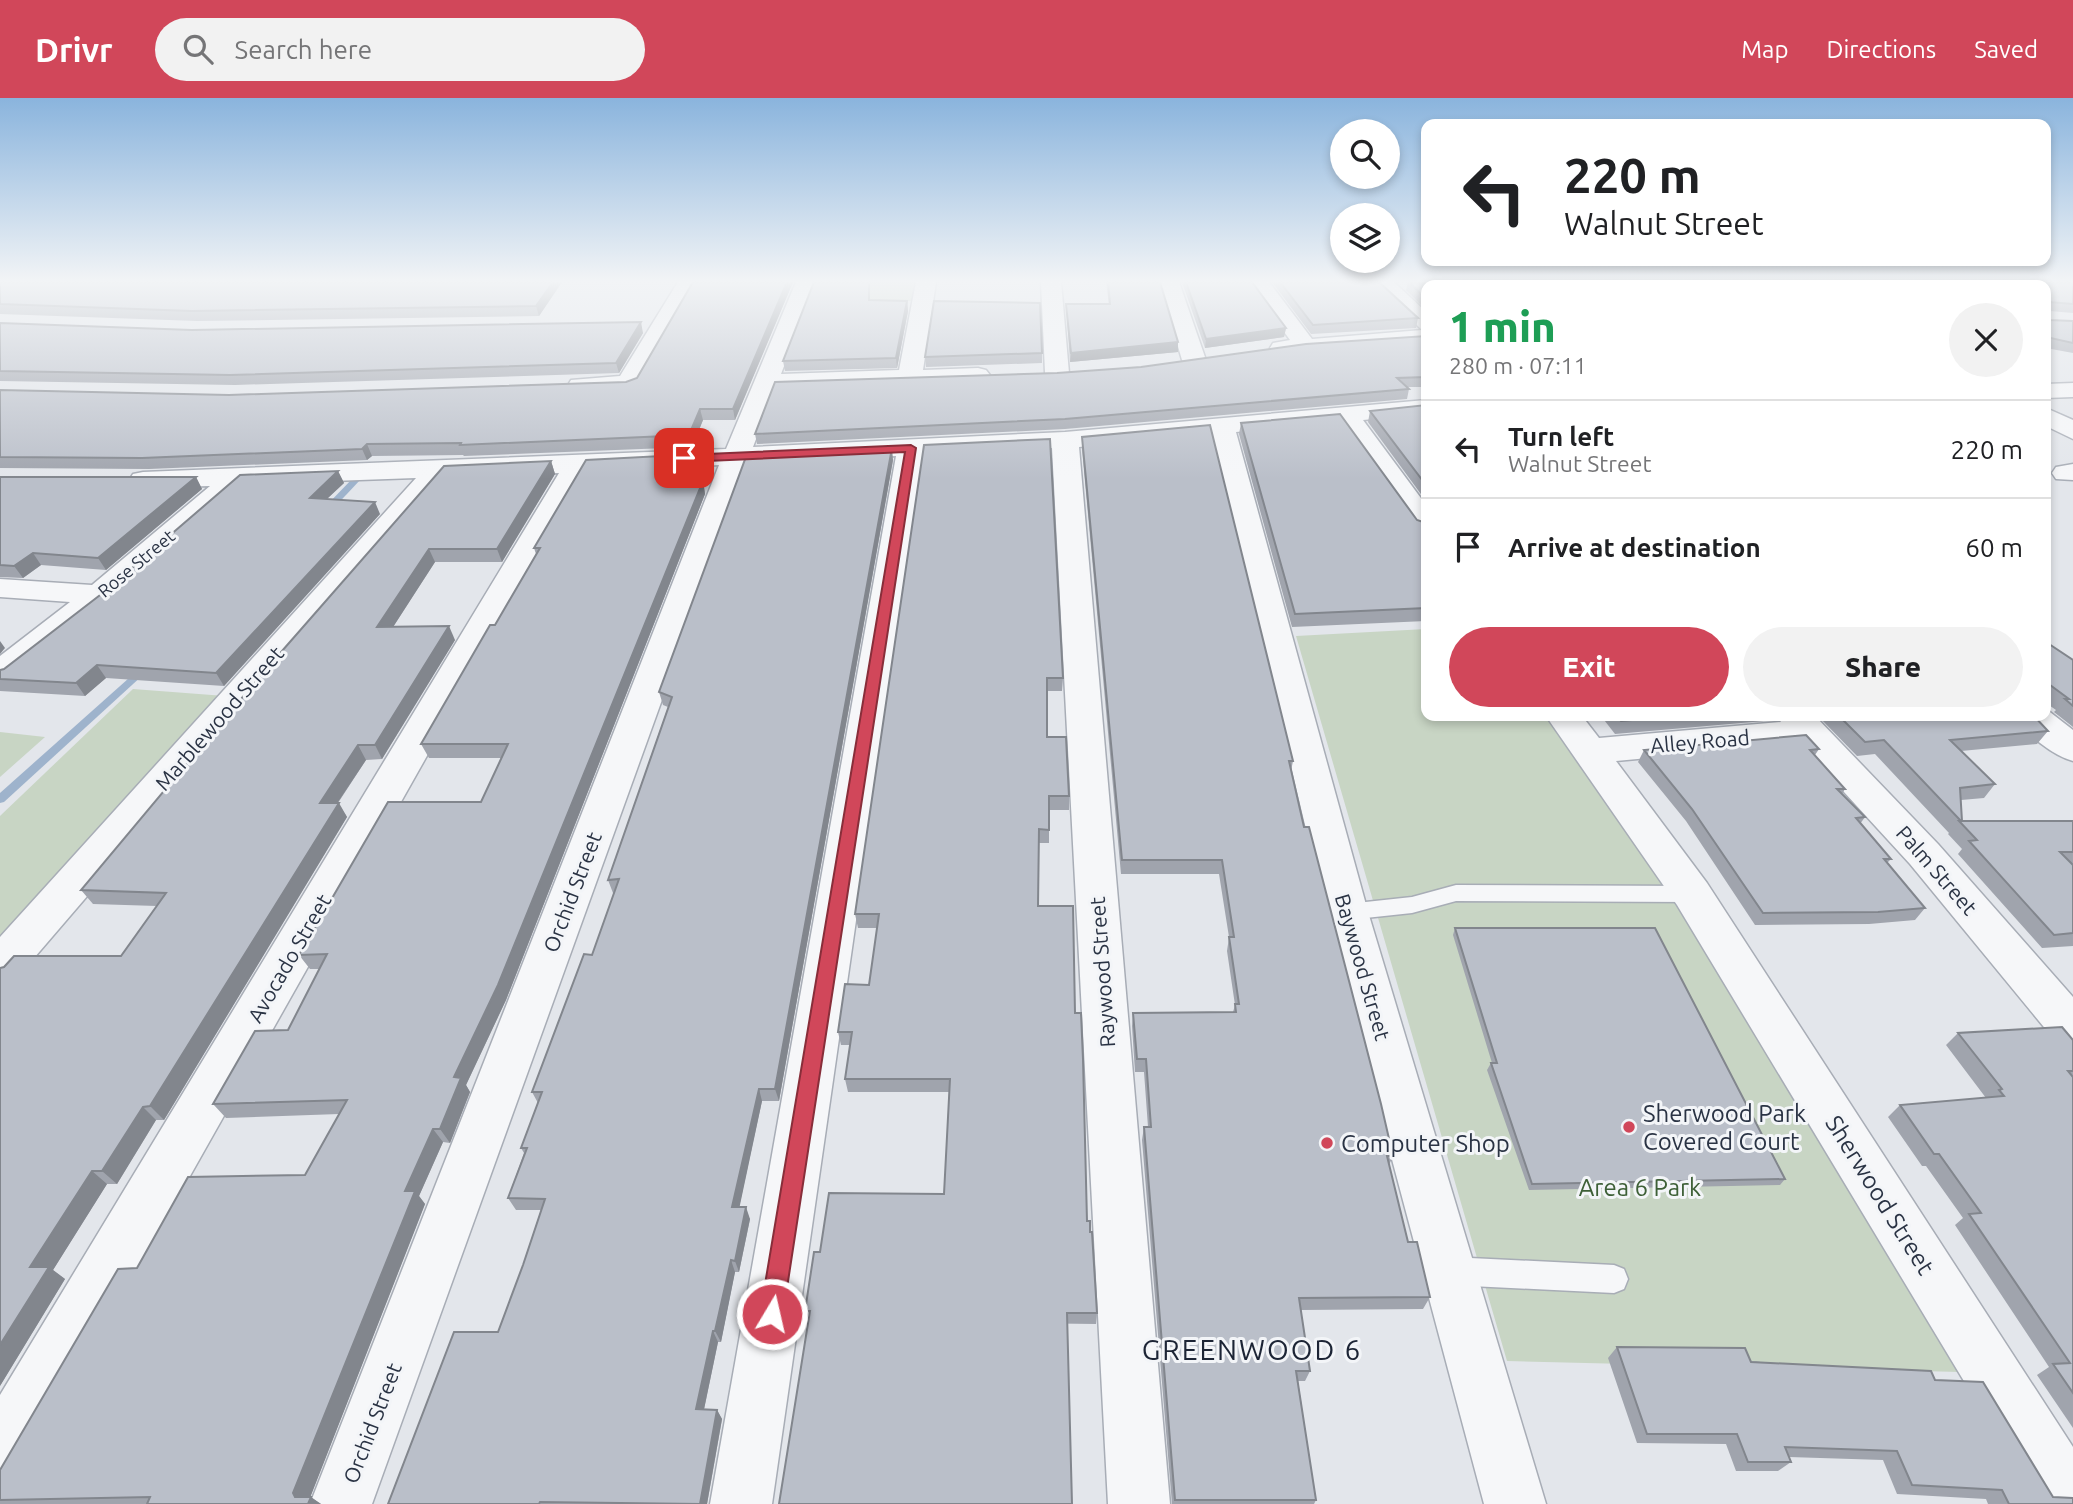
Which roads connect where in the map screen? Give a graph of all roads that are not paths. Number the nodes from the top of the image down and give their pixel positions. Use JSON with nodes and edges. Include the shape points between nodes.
{"nodes":[{"id":1,"x":649,"y":348,"type":"edge"},
{"id":2,"x":780,"y":348,"type":"edge"},
{"id":3,"x":915,"y":348,"type":"edge"},
{"id":4,"x":1055,"y":348,"type":"edge"},
{"id":5,"x":1191,"y":348,"type":"edge"},
{"id":6,"x":1279,"y":348,"type":"edge"},
{"id":7,"x":1263,"y":350,"type":"edge"},
{"id":8,"x":1222,"y":356,"type":"edge"},
{"id":9,"x":1195,"y":360,"type":"junction"},
{"id":10,"x":1167,"y":363,"type":"edge"},
{"id":11,"x":1084,"y":371,"type":"edge"},
{"id":12,"x":1057,"y":373,"type":"junction"},
{"id":13,"x":1030,"y":374,"type":"edge"},
{"id":14,"x":1003,"y":375,"type":"edge"},
{"id":15,"x":910,"y":377,"type":"junction"},
{"id":16,"x":766,"y":382,"type":"junction"},
{"id":17,"x":561,"y":386,"type":"edge"},
{"id":18,"x":2073,"y":390,"type":"edge"},
{"id":19,"x":2051,"y":391,"type":"edge"},
{"id":20,"x":1421,"y":408,"type":"edge"},
{"id":21,"x":1346,"y":415,"type":"junction"},
{"id":22,"x":2051,"y":418,"type":"edge"},
{"id":23,"x":1222,"y":427,"type":"junction"},
{"id":24,"x":2073,"y":431,"type":"edge"},
{"id":25,"x":1065,"y":440,"type":"junction"},
{"id":26,"x":911,"y":448,"type":"junction"},
{"id":27,"x":736,"y":456,"type":"junction"},
{"id":28,"x":578,"y":464,"type":"junction"},
{"id":29,"x":438,"y":470,"type":"junction"},
{"id":30,"x":238,"y":476,"type":"junction"},
{"id":31,"x":114,"y":481,"type":"edge"},
{"id":32,"x":1421,"y":519,"type":"edge"},
{"id":33,"x":0,"y":588,"type":"edge"},
{"id":34,"x":99,"y":595,"type":"junction"},
{"id":35,"x":0,"y":673,"type":"edge"},
{"id":36,"x":2038,"y":721,"type":"edge"},
{"id":37,"x":1802,"y":724,"type":"edge"},
{"id":38,"x":1577,"y":733,"type":"edge"},
{"id":39,"x":2073,"y":749,"type":"edge"},
{"id":40,"x":1692,"y":894,"type":"junction"},
{"id":41,"x":1347,"y":912,"type":"junction"},
{"id":42,"x":0,"y":967,"type":"edge"},
{"id":43,"x":2073,"y":1029,"type":"edge"},
{"id":44,"x":1449,"y":1271,"type":"junction"},
{"id":45,"x":1614,"y":1279,"type":"dead end"},
{"id":46,"x":0,"y":1452,"type":"edge"},
{"id":47,"x":2073,"y":1503,"type":"edge"},
{"id":48,"x":341,"y":1504,"type":"edge"},
{"id":49,"x":741,"y":1504,"type":"edge"},
{"id":50,"x":1139,"y":1504,"type":"edge"},
{"id":51,"x":1515,"y":1504,"type":"edge"}],
"edges":[{"from":1,"to":17,"type":"street","via":[[628,383]]},
{"from":2,"to":16,"type":"street","name":"Orchid Street"},
{"from":3,"to":15,"type":"street"},
{"from":4,"to":12,"type":"street"},
{"from":5,"to":9,"type":"street"},
{"from":6,"to":7,"type":"street"},
{"from":8,"to":9,"type":"street"},
{"from":9,"to":10,"type":"street"},
{"from":11,"to":12,"type":"street"},
{"from":12,"to":13,"type":"street"},
{"from":14,"to":15,"type":"street"},
{"from":15,"to":16,"type":"street"},
{"from":16,"to":27,"type":"street","name":"Orchid Street"},
{"from":18,"to":19,"type":"street"},
{"from":20,"to":21,"type":"street"},
{"from":21,"to":23,"type":"street"},
{"from":21,"to":32,"type":"street"},
{"from":22,"to":24,"type":"street"},
{"from":23,"to":25,"type":"street"},
{"from":23,"to":41,"type":"street","name":"Baywood Street"},
{"from":25,"to":26,"type":"street"},
{"from":25,"to":50,"type":"street","name":"Raywood Street"},
{"from":26,"to":27,"type":"street"},
{"from":26,"to":49,"type":"street"},
{"from":27,"to":28,"type":"street"},
{"from":27,"to":48,"type":"street","name":"Orchid Street"},
{"from":28,"to":29,"type":"street"},
{"from":28,"to":46,"type":"street","name":"Avocado Street"},
{"from":29,"to":30,"type":"street"},
{"from":29,"to":42,"type":"street","name":"Marblewood Street"},
{"from":30,"to":31,"type":"street"},
{"from":30,"to":34,"type":"street","name":"Rose Street"},
{"from":33,"to":34,"type":"street"},
{"from":34,"to":35,"type":"street","name":"Rose Street"},
{"from":36,"to":39,"type":"street"},
{"from":37,"to":38,"type":"street","name":"Alley Road"},
{"from":37,"to":43,"type":"street","name":"Palm Street","via":[[1924,853]]},
{"from":38,"to":40,"type":"street","name":"Sherwood Street"},
{"from":40,"to":41,"type":"lane","via":[[1455,893],[1412,905]]},
{"from":40,"to":47,"type":"street","name":"Sherwood Street"},
{"from":41,"to":44,"type":"street","name":"Baywood Street"},
{"from":44,"to":45,"type":"lane"},
{"from":44,"to":51,"type":"street","name":"Baywood Street"}]}
